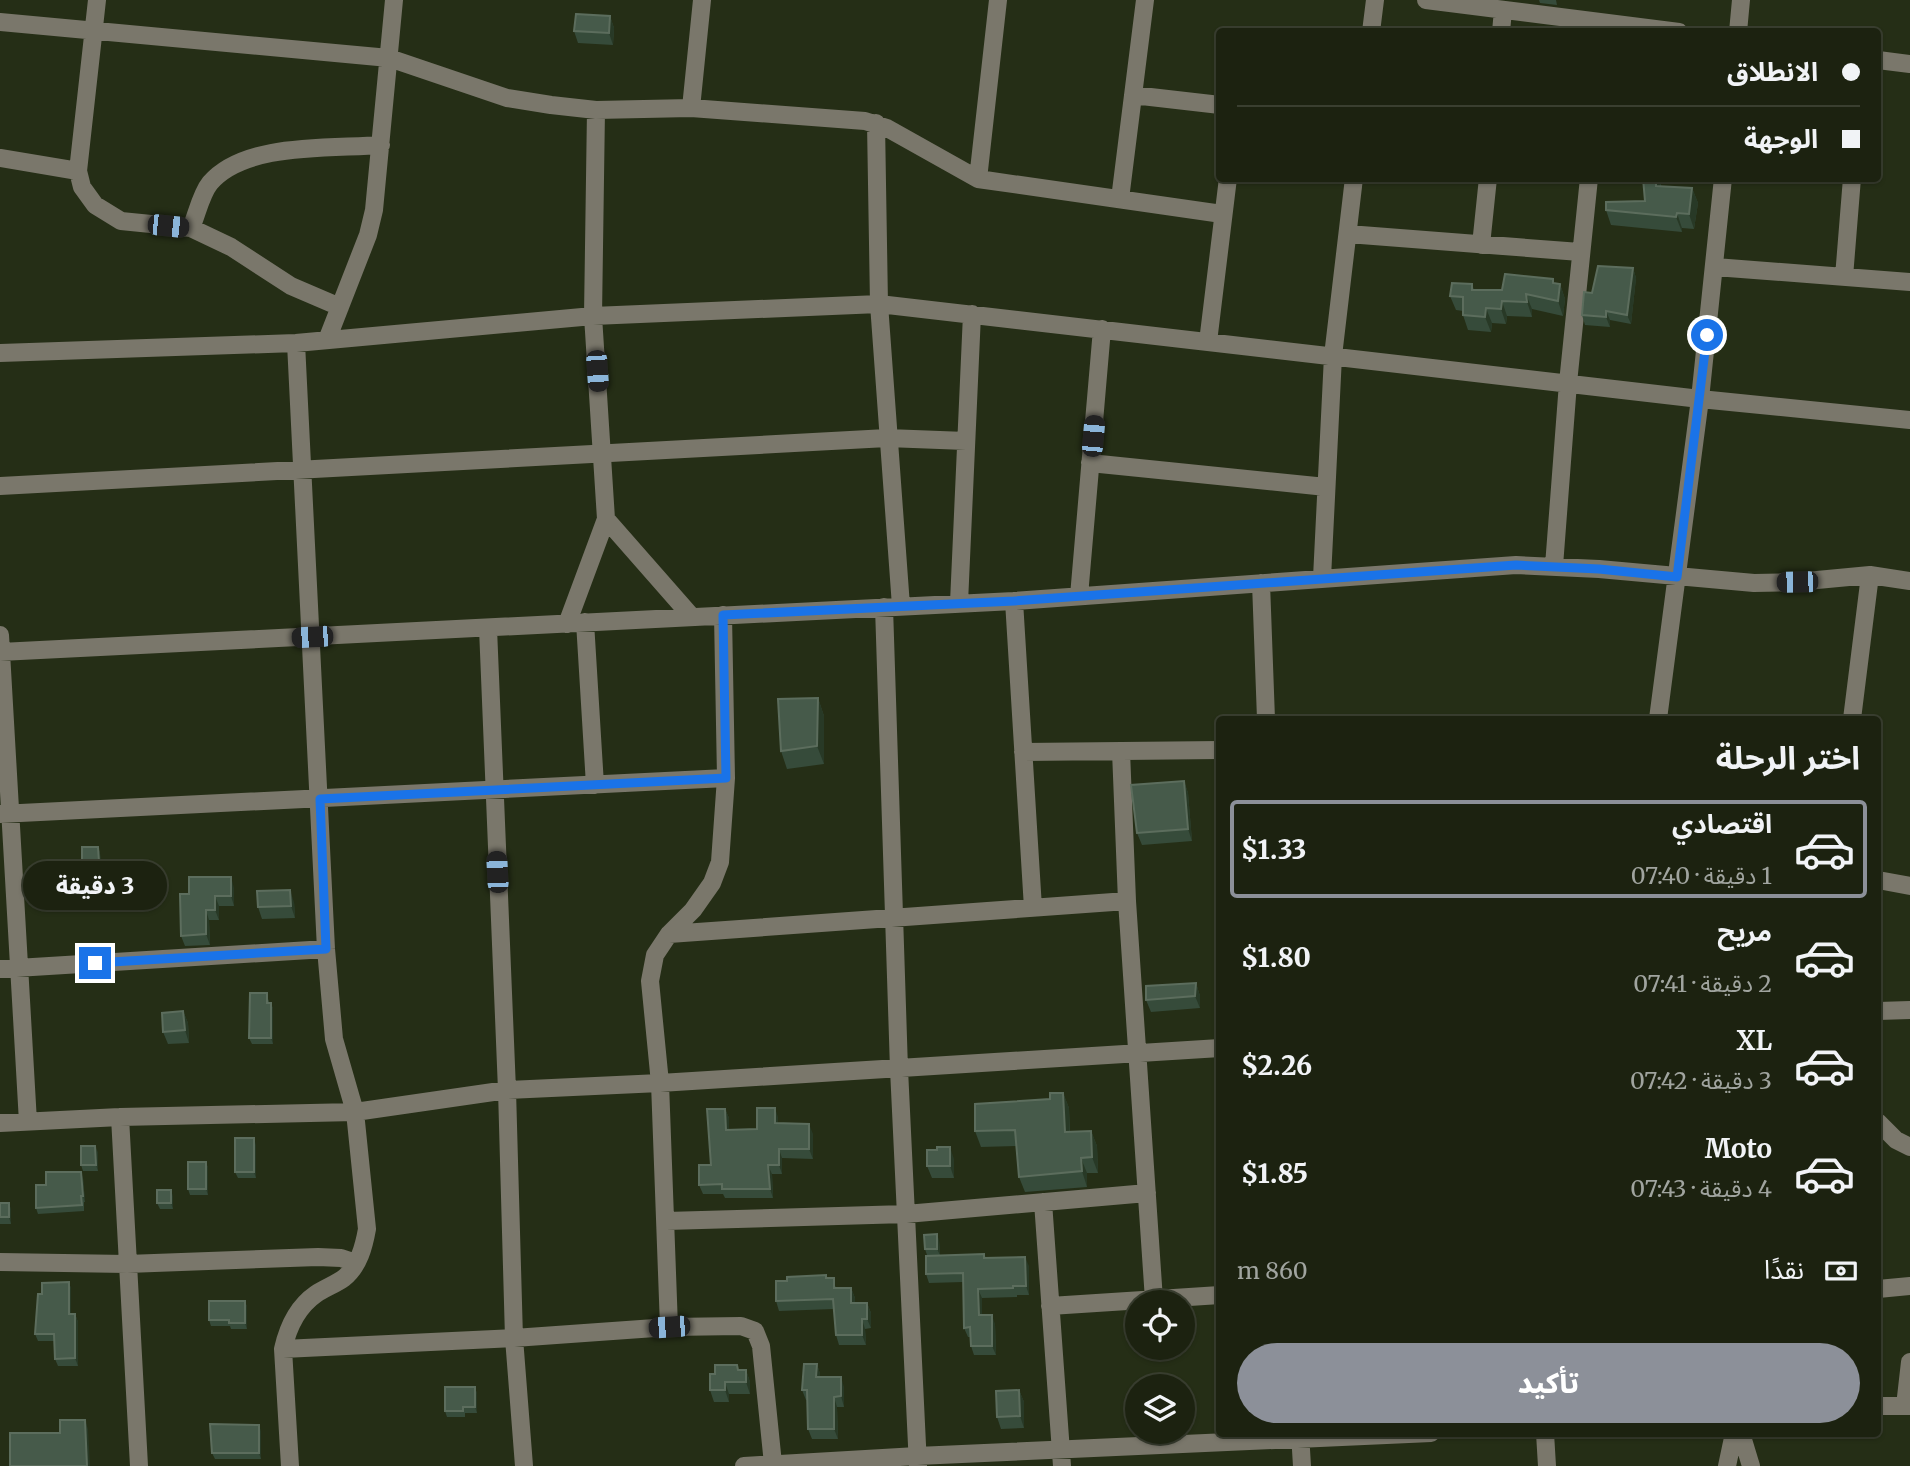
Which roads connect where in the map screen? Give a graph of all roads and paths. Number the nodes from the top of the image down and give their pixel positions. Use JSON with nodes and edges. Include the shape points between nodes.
{"nodes":[{"id":1,"x":97,"y":0,"type":"edge"},
{"id":2,"x":394,"y":0,"type":"edge"},
{"id":3,"x":702,"y":0,"type":"edge"},
{"id":4,"x":998,"y":0,"type":"edge"},
{"id":5,"x":1145,"y":0,"type":"edge"},
{"id":6,"x":1375,"y":0,"type":"edge"},
{"id":7,"x":1426,"y":0,"type":"edge"},
{"id":8,"x":1741,"y":0,"type":"edge"},
{"id":9,"x":1503,"y":9,"type":"junction"},
{"id":10,"x":0,"y":22,"type":"edge"},
{"id":11,"x":1372,"y":28,"type":"edge"},
{"id":12,"x":1501,"y":28,"type":"edge"},
{"id":13,"x":1648,"y":28,"type":"edge"},
{"id":14,"x":1738,"y":28,"type":"edge"},
{"id":15,"x":93,"y":30,"type":"junction"},
{"id":16,"x":389,"y":58,"type":"junction"},
{"id":17,"x":1881,"y":60,"type":"edge"},
{"id":18,"x":1910,"y":64,"type":"edge"},
{"id":19,"x":1133,"y":95,"type":"junction"},
{"id":20,"x":1216,"y":105,"type":"edge"},
{"id":21,"x":691,"y":108,"type":"junction"},
{"id":22,"x":596,"y":110,"type":"junction"},
{"id":23,"x":876,"y":123,"type":"junction"},
{"id":24,"x":382,"y":145,"type":"junction"},
{"id":25,"x":0,"y":158,"type":"edge"},
{"id":26,"x":78,"y":171,"type":"junction"},
{"id":27,"x":978,"y":179,"type":"junction"},
{"id":28,"x":1227,"y":182,"type":"edge"},
{"id":29,"x":1354,"y":182,"type":"edge"},
{"id":30,"x":1488,"y":182,"type":"edge"},
{"id":31,"x":1589,"y":182,"type":"edge"},
{"id":32,"x":1724,"y":182,"type":"edge"},
{"id":33,"x":1852,"y":182,"type":"edge"},
{"id":34,"x":1120,"y":199,"type":"junction"},
{"id":35,"x":1222,"y":214,"type":"junction"},
{"id":36,"x":191,"y":228,"type":"junction"},
{"id":37,"x":1348,"y":234,"type":"junction"},
{"id":38,"x":1481,"y":245,"type":"junction"},
{"id":39,"x":1580,"y":253,"type":"junction"},
{"id":40,"x":1715,"y":267,"type":"junction"},
{"id":41,"x":1844,"y":277,"type":"junction"},
{"id":42,"x":1910,"y":282,"type":"edge"},
{"id":43,"x":878,"y":304,"type":"junction"},
{"id":44,"x":340,"y":307,"type":"junction"},
{"id":45,"x":972,"y":314,"type":"junction"},
{"id":46,"x":593,"y":316,"type":"junction"},
{"id":47,"x":1101,"y":329,"type":"junction"},
{"id":48,"x":327,"y":340,"type":"junction"},
{"id":49,"x":1208,"y":342,"type":"junction"},
{"id":50,"x":296,"y":343,"type":"junction"},
{"id":51,"x":0,"y":353,"type":"edge"},
{"id":52,"x":1333,"y":356,"type":"junction"},
{"id":53,"x":1568,"y":383,"type":"junction"},
{"id":54,"x":1700,"y":399,"type":"junction"},
{"id":55,"x":1910,"y":420,"type":"edge"},
{"id":56,"x":887,"y":438,"type":"junction"},
{"id":57,"x":966,"y":442,"type":"junction"},
{"id":58,"x":602,"y":454,"type":"junction"},
{"id":59,"x":1090,"y":463,"type":"junction"},
{"id":60,"x":302,"y":471,"type":"junction"},
{"id":61,"x":0,"y":486,"type":"edge"},
{"id":62,"x":1326,"y":487,"type":"junction"},
{"id":63,"x":606,"y":519,"type":"junction"},
{"id":64,"x":1554,"y":566,"type":"junction"},
{"id":65,"x":1870,"y":575,"type":"junction"},
{"id":66,"x":1677,"y":577,"type":"junction"},
{"id":67,"x":1322,"y":578,"type":"junction"},
{"id":68,"x":1910,"y":581,"type":"edge"},
{"id":69,"x":1261,"y":583,"type":"junction"},
{"id":70,"x":1079,"y":596,"type":"junction"},
{"id":71,"x":1014,"y":601,"type":"junction"},
{"id":72,"x":959,"y":603,"type":"junction"},
{"id":73,"x":893,"y":606,"type":"junction"},
{"id":74,"x":723,"y":615,"type":"junction"},
{"id":75,"x":692,"y":617,"type":"junction"},
{"id":76,"x":576,"y":623,"type":"junction"},
{"id":77,"x":488,"y":628,"type":"junction"},
{"id":78,"x":0,"y":635,"type":"edge"},
{"id":79,"x":312,"y":637,"type":"junction"},
{"id":80,"x":0,"y":652,"type":"edge"},
{"id":81,"x":1266,"y":716,"type":"edge"},
{"id":82,"x":1658,"y":716,"type":"edge"},
{"id":83,"x":1852,"y":716,"type":"edge"},
{"id":84,"x":1216,"y":750,"type":"edge"},
{"id":85,"x":1121,"y":751,"type":"junction"},
{"id":86,"x":1023,"y":752,"type":"junction"},
{"id":87,"x":726,"y":778,"type":"junction"},
{"id":88,"x":595,"y":785,"type":"junction"},
{"id":89,"x":494,"y":790,"type":"junction"},
{"id":90,"x":320,"y":799,"type":"junction"},
{"id":91,"x":6,"y":813,"type":"edge"},
{"id":92,"x":1881,"y":881,"type":"edge"},
{"id":93,"x":1910,"y":886,"type":"edge"},
{"id":94,"x":1127,"y":901,"type":"junction"},
{"id":95,"x":1033,"y":908,"type":"junction"},
{"id":96,"x":894,"y":918,"type":"junction"},
{"id":97,"x":669,"y":934,"type":"junction"},
{"id":98,"x":326,"y":949,"type":"junction"},
{"id":99,"x":9,"y":968,"type":"edge"},
{"id":100,"x":1910,"y":1010,"type":"edge"},
{"id":101,"x":1881,"y":1011,"type":"edge"},
{"id":102,"x":1216,"y":1048,"type":"edge"},
{"id":103,"x":1138,"y":1053,"type":"junction"},
{"id":104,"x":899,"y":1069,"type":"junction"},
{"id":105,"x":660,"y":1083,"type":"junction"},
{"id":106,"x":507,"y":1090,"type":"junction"},
{"id":107,"x":355,"y":1112,"type":"junction"},
{"id":108,"x":120,"y":1117,"type":"junction"},
{"id":109,"x":28,"y":1122,"type":"junction"},
{"id":110,"x":0,"y":1123,"type":"edge"},
{"id":111,"x":1881,"y":1125,"type":"edge"},
{"id":112,"x":1910,"y":1147,"type":"edge"},
{"id":113,"x":1147,"y":1193,"type":"junction"},
{"id":114,"x":1043,"y":1202,"type":"junction"},
{"id":115,"x":906,"y":1214,"type":"junction"},
{"id":116,"x":666,"y":1221,"type":"junction"},
{"id":117,"x":0,"y":1262,"type":"edge"},
{"id":118,"x":356,"y":1263,"type":"junction"},
{"id":119,"x":127,"y":1264,"type":"junction"},
{"id":120,"x":1910,"y":1286,"type":"edge"},
{"id":121,"x":1881,"y":1289,"type":"edge"},
{"id":122,"x":1153,"y":1290,"type":"edge"},
{"id":123,"x":1216,"y":1295,"type":"edge"},
{"id":124,"x":1195,"y":1297,"type":"edge"},
{"id":125,"x":1125,"y":1302,"type":"edge"},
{"id":126,"x":1051,"y":1306,"type":"junction"},
{"id":127,"x":669,"y":1327,"type":"junction"},
{"id":128,"x":514,"y":1338,"type":"junction"},
{"id":129,"x":283,"y":1349,"type":"junction"},
{"id":130,"x":1910,"y":1362,"type":"edge"},
{"id":131,"x":1881,"y":1406,"type":"edge"},
{"id":132,"x":1907,"y":1406,"type":"edge"},
{"id":133,"x":1289,"y":1437,"type":"edge"},
{"id":134,"x":1300,"y":1437,"type":"edge"},
{"id":135,"x":1545,"y":1437,"type":"edge"},
{"id":136,"x":1733,"y":1437,"type":"edge"},
{"id":137,"x":1742,"y":1437,"type":"edge"},
{"id":138,"x":1061,"y":1458,"type":"edge"},
{"id":139,"x":917,"y":1461,"type":"edge"},
{"id":140,"x":773,"y":1464,"type":"junction"},
{"id":141,"x":139,"y":1466,"type":"edge"},
{"id":142,"x":290,"y":1466,"type":"edge"},
{"id":143,"x":524,"y":1466,"type":"edge"},
{"id":144,"x":744,"y":1466,"type":"edge"},
{"id":145,"x":1302,"y":1466,"type":"edge"},
{"id":146,"x":1547,"y":1466,"type":"edge"},
{"id":147,"x":1727,"y":1466,"type":"edge"},
{"id":148,"x":1751,"y":1466,"type":"edge"}],
"edges":[{"from":1,"to":15,"type":"street"},
{"from":2,"to":16,"type":"street"},
{"from":3,"to":21,"type":"street"},
{"from":4,"to":27,"type":"street"},
{"from":5,"to":19,"type":"street"},
{"from":6,"to":11,"type":"street"},
{"from":7,"to":9,"type":"street"},
{"from":8,"to":14,"type":"street"},
{"from":9,"to":12,"type":"street"},
{"from":9,"to":13,"type":"street"},
{"from":10,"to":15,"type":"street"},
{"from":15,"to":16,"type":"street"},
{"from":15,"to":26,"type":"street"},
{"from":16,"to":22,"type":"street","via":[[507,98]]},
{"from":16,"to":24,"type":"street"},
{"from":17,"to":18,"type":"street"},
{"from":19,"to":20,"type":"street"},
{"from":19,"to":34,"type":"street"},
{"from":21,"to":22,"type":"street"},
{"from":21,"to":23,"type":"street"},
{"from":22,"to":46,"type":"street"},
{"from":23,"to":27,"type":"street"},
{"from":23,"to":43,"type":"street"},
{"from":24,"to":36,"type":"street","via":[[247,158],[208,186]]},
{"from":24,"to":44,"type":"street","via":[[369,235]]},
{"from":25,"to":26,"type":"street"},
{"from":26,"to":36,"type":"street","via":[[82,187],[95,205],[121,222]]},
{"from":27,"to":34,"type":"street"},
{"from":28,"to":35,"type":"street"},
{"from":29,"to":37,"type":"street"},
{"from":30,"to":38,"type":"street"},
{"from":31,"to":39,"type":"street"},
{"from":32,"to":40,"type":"street"},
{"from":33,"to":41,"type":"street"},
{"from":34,"to":35,"type":"street"},
{"from":35,"to":49,"type":"street"},
{"from":36,"to":44,"type":"street","via":[[231,247],[291,286]]},
{"from":37,"to":38,"type":"street"},
{"from":37,"to":52,"type":"street"},
{"from":38,"to":39,"type":"street"},
{"from":39,"to":53,"type":"street"},
{"from":40,"to":41,"type":"street"},
{"from":40,"to":54,"type":"street"},
{"from":41,"to":42,"type":"street"},
{"from":43,"to":45,"type":"street"},
{"from":43,"to":46,"type":"street"},
{"from":43,"to":56,"type":"street"},
{"from":44,"to":48,"type":"street"},
{"from":45,"to":47,"type":"street"},
{"from":45,"to":57,"type":"street"},
{"from":46,"to":48,"type":"street"},
{"from":46,"to":58,"type":"street"},
{"from":47,"to":49,"type":"street"},
{"from":47,"to":59,"type":"street"},
{"from":48,"to":50,"type":"street"},
{"from":49,"to":52,"type":"street"},
{"from":50,"to":51,"type":"street"},
{"from":50,"to":60,"type":"street"},
{"from":52,"to":53,"type":"street"},
{"from":52,"to":62,"type":"street"},
{"from":53,"to":54,"type":"street"},
{"from":53,"to":64,"type":"street"},
{"from":54,"to":55,"type":"street"},
{"from":54,"to":66,"type":"street"},
{"from":56,"to":57,"type":"street"},
{"from":56,"to":58,"type":"street"},
{"from":56,"to":73,"type":"street"},
{"from":57,"to":72,"type":"street"},
{"from":58,"to":60,"type":"street"},
{"from":58,"to":63,"type":"street"},
{"from":59,"to":62,"type":"street"},
{"from":59,"to":70,"type":"street"},
{"from":60,"to":61,"type":"street"},
{"from":60,"to":79,"type":"street"},
{"from":62,"to":67,"type":"street"},
{"from":63,"to":75,"type":"street"},
{"from":63,"to":76,"type":"street"},
{"from":64,"to":66,"type":"street"},
{"from":64,"to":67,"type":"street"},
{"from":65,"to":66,"type":"street","via":[[1754,583]]},
{"from":65,"to":68,"type":"street"},
{"from":65,"to":83,"type":"street"},
{"from":66,"to":82,"type":"street"},
{"from":67,"to":69,"type":"street"},
{"from":69,"to":70,"type":"street"},
{"from":69,"to":81,"type":"street"},
{"from":70,"to":71,"type":"street"},
{"from":71,"to":72,"type":"street"},
{"from":71,"to":86,"type":"street"},
{"from":72,"to":73,"type":"street"},
{"from":73,"to":74,"type":"street"},
{"from":73,"to":96,"type":"street"},
{"from":74,"to":75,"type":"street"},
{"from":74,"to":87,"type":"street"},
{"from":75,"to":76,"type":"street"},
{"from":76,"to":77,"type":"street"},
{"from":76,"to":88,"type":"street"},
{"from":77,"to":79,"type":"street"},
{"from":77,"to":89,"type":"street"},
{"from":78,"to":80,"type":"street"},
{"from":79,"to":80,"type":"street"},
{"from":79,"to":90,"type":"street"},
{"from":80,"to":91,"type":"street"},
{"from":84,"to":85,"type":"street"},
{"from":85,"to":86,"type":"street"},
{"from":85,"to":94,"type":"street"},
{"from":86,"to":95,"type":"street"},
{"from":87,"to":88,"type":"street"},
{"from":87,"to":97,"type":"street","via":[[720,862],[712,883]]},
{"from":88,"to":89,"type":"street"},
{"from":89,"to":90,"type":"street"},
{"from":89,"to":106,"type":"street"},
{"from":90,"to":91,"type":"street"},
{"from":90,"to":98,"type":"street"},
{"from":91,"to":99,"type":"street"},
{"from":92,"to":93,"type":"street"},
{"from":94,"to":95,"type":"street"},
{"from":94,"to":103,"type":"street"},
{"from":95,"to":96,"type":"street"},
{"from":96,"to":97,"type":"street"},
{"from":96,"to":104,"type":"street"},
{"from":97,"to":105,"type":"street","via":[[655,955],[650,981]]},
{"from":98,"to":99,"type":"street"},
{"from":98,"to":107,"type":"street","via":[[334,1039]]},
{"from":99,"to":109,"type":"street"},
{"from":100,"to":101,"type":"street"},
{"from":102,"to":103,"type":"street"},
{"from":103,"to":104,"type":"street"},
{"from":103,"to":113,"type":"street"},
{"from":104,"to":105,"type":"street"},
{"from":104,"to":115,"type":"street"},
{"from":105,"to":106,"type":"street"},
{"from":105,"to":116,"type":"street"},
{"from":106,"to":107,"type":"street"},
{"from":106,"to":128,"type":"street"},
{"from":107,"to":108,"type":"street"},
{"from":107,"to":118,"type":"street","via":[[367,1229]]},
{"from":108,"to":109,"type":"street"},
{"from":108,"to":119,"type":"street"},
{"from":109,"to":110,"type":"street"},
{"from":111,"to":112,"type":"street"},
{"from":113,"to":114,"type":"street"},
{"from":113,"to":122,"type":"street"},
{"from":114,"to":115,"type":"street"},
{"from":114,"to":126,"type":"street"},
{"from":115,"to":116,"type":"street"},
{"from":115,"to":139,"type":"street"},
{"from":116,"to":127,"type":"street"},
{"from":117,"to":119,"type":"street"},
{"from":118,"to":119,"type":"street","via":[[318,1257]]},
{"from":118,"to":129,"type":"street","via":[[345,1277],[303,1306]]},
{"from":119,"to":141,"type":"street"},
{"from":120,"to":121,"type":"street"},
{"from":123,"to":124,"type":"street"},
{"from":125,"to":126,"type":"street"},
{"from":126,"to":138,"type":"street"},
{"from":127,"to":128,"type":"street"},
{"from":127,"to":140,"type":"street","via":[[741,1326],[755,1331],[761,1346]]},
{"from":128,"to":129,"type":"street"},
{"from":128,"to":143,"type":"street"},
{"from":129,"to":142,"type":"street"},
{"from":130,"to":132,"type":"street"},
{"from":131,"to":132,"type":"street"},
{"from":133,"to":138,"type":"street"},
{"from":134,"to":145,"type":"street"},
{"from":135,"to":146,"type":"street"},
{"from":136,"to":147,"type":"street"},
{"from":137,"to":148,"type":"street"},
{"from":138,"to":139,"type":"street"},
{"from":139,"to":140,"type":"street"},
{"from":140,"to":144,"type":"street"}]}
